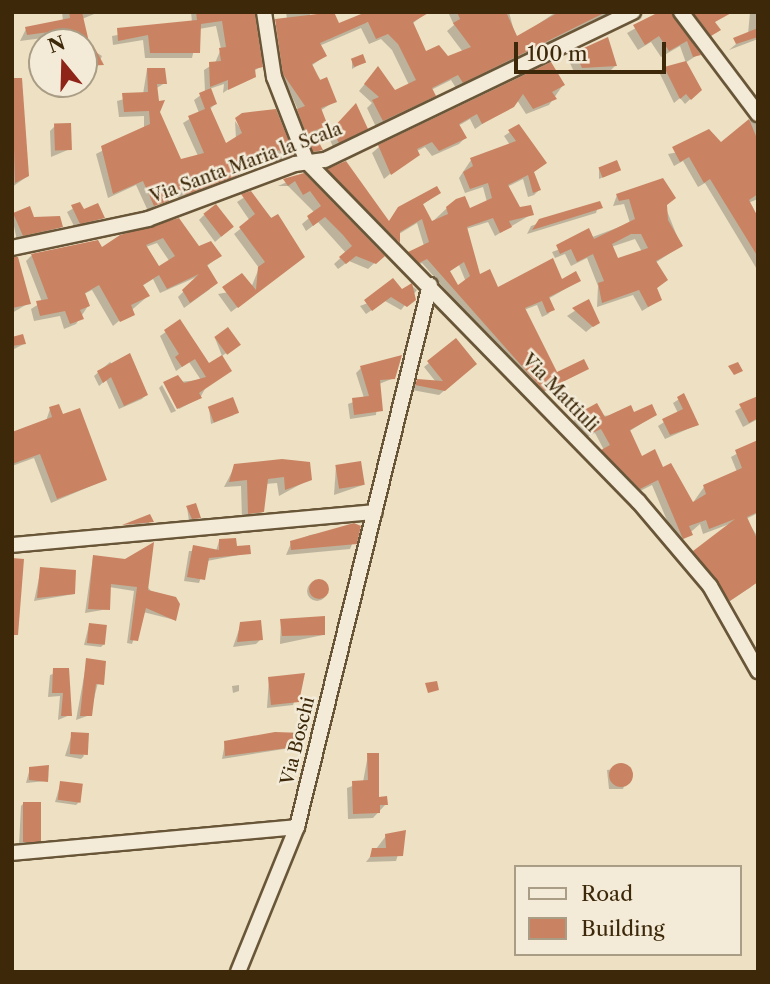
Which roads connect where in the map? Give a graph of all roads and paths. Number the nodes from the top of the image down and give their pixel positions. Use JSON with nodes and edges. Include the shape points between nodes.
{"nodes":[{"id":1,"x":264,"y":12,"type":"edge"},
{"id":2,"x":633,"y":12,"type":"edge"},
{"id":3,"x":681,"y":12,"type":"edge"},
{"id":4,"x":758,"y":114,"type":"edge"},
{"id":5,"x":307,"y":162,"type":"junction"},
{"id":6,"x":12,"y":248,"type":"edge"},
{"id":7,"x":430,"y":285,"type":"junction"},
{"id":8,"x":374,"y":512,"type":"junction"},
{"id":9,"x":12,"y":545,"type":"edge"},
{"id":10,"x":758,"y":671,"type":"edge"},
{"id":11,"x":297,"y":827,"type":"junction"},
{"id":12,"x":12,"y":853,"type":"edge"},
{"id":13,"x":238,"y":972,"type":"edge"}],
"edges":[{"from":1,"to":5,"type":"street","via":[[274,77]]},
{"from":2,"to":5,"type":"street","name":"Via Santa Maria la Scala","via":[[325,160]]},
{"from":3,"to":4,"type":"street"},
{"from":5,"to":6,"type":"street","name":"Via Santa Maria la Scala","via":[[148,219]]},
{"from":5,"to":7,"type":"street","name":"Via Mattiuli"},
{"from":7,"to":8,"type":"street","name":"Via Boschi"},
{"from":7,"to":10,"type":"street","name":"Via Mattiuli","via":[[693,564]]},
{"from":8,"to":9,"type":"street"},
{"from":8,"to":11,"type":"street","name":"Via Boschi"},
{"from":11,"to":12,"type":"street"},
{"from":11,"to":13,"type":"street","name":"Via Boschi"}]}
